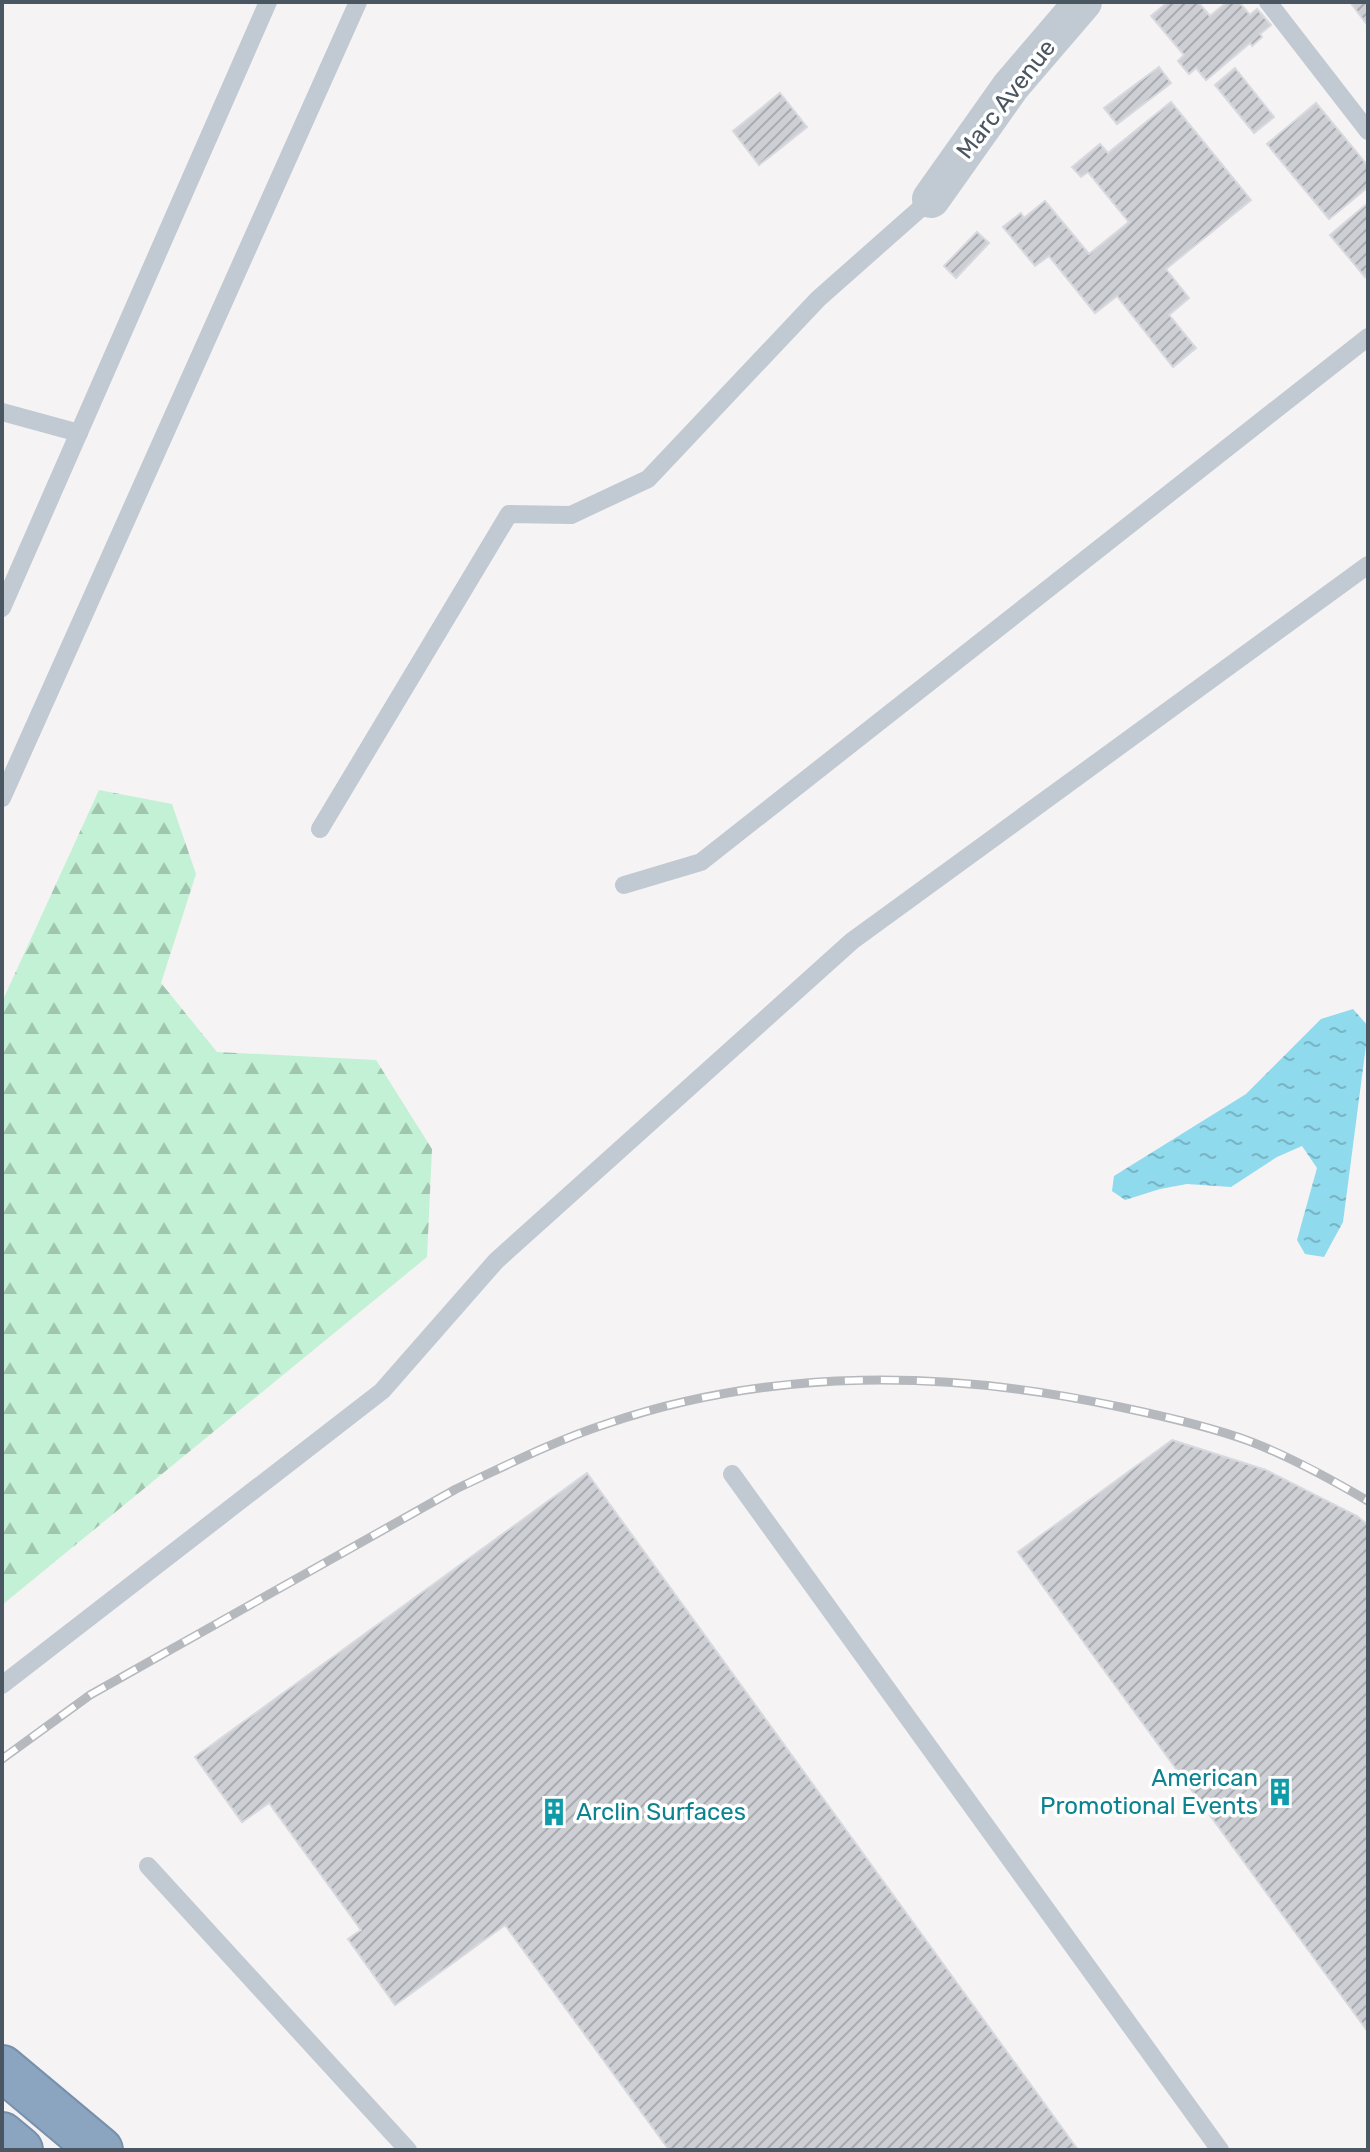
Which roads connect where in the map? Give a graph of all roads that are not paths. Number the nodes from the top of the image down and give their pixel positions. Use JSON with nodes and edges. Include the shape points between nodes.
{"nodes":[{"id":1,"x":268,"y":2,"type":"edge"},
{"id":2,"x":358,"y":2,"type":"edge"},
{"id":3,"x":1083,"y":2,"type":"edge"},
{"id":4,"x":1268,"y":2,"type":"edge"},
{"id":5,"x":1368,"y":131,"type":"edge"},
{"id":6,"x":931,"y":199,"type":"joint"},
{"id":7,"x":1368,"y":337,"type":"edge"},
{"id":8,"x":2,"y":412,"type":"edge"},
{"id":9,"x":79,"y":433,"type":"junction"},
{"id":10,"x":1368,"y":565,"type":"edge"},
{"id":11,"x":2,"y":608,"type":"edge"},
{"id":12,"x":2,"y":798,"type":"edge"},
{"id":13,"x":320,"y":829,"type":"dead end"},
{"id":14,"x":624,"y":885,"type":"dead end"},
{"id":15,"x":732,"y":1474,"type":"dead end"},
{"id":16,"x":2,"y":1685,"type":"edge"},
{"id":17,"x":148,"y":1866,"type":"dead end"},
{"id":18,"x":2,"y":2068,"type":"edge"},
{"id":19,"x":100,"y":2150,"type":"edge"},
{"id":20,"x":408,"y":2150,"type":"edge"},
{"id":21,"x":1220,"y":2150,"type":"edge"}],
"edges":[{"from":1,"to":9,"type":"lane"},
{"from":2,"to":12,"type":"lane"},
{"from":3,"to":6,"type":"street","name":"Marc Avenue","via":[[1011,86]]},
{"from":4,"to":5,"type":"lane"},
{"from":6,"to":13,"type":"lane","via":[[818,299],[648,479],[571,515],[509,514]]},
{"from":7,"to":14,"type":"lane","via":[[701,862]]},
{"from":8,"to":9,"type":"lane"},
{"from":9,"to":11,"type":"lane"},
{"from":10,"to":16,"type":"lane","via":[[852,941],[496,1261],[382,1391]]},
{"from":15,"to":21,"type":"lane"},
{"from":17,"to":20,"type":"lane"},
{"from":18,"to":19,"type":"highway"}]}
